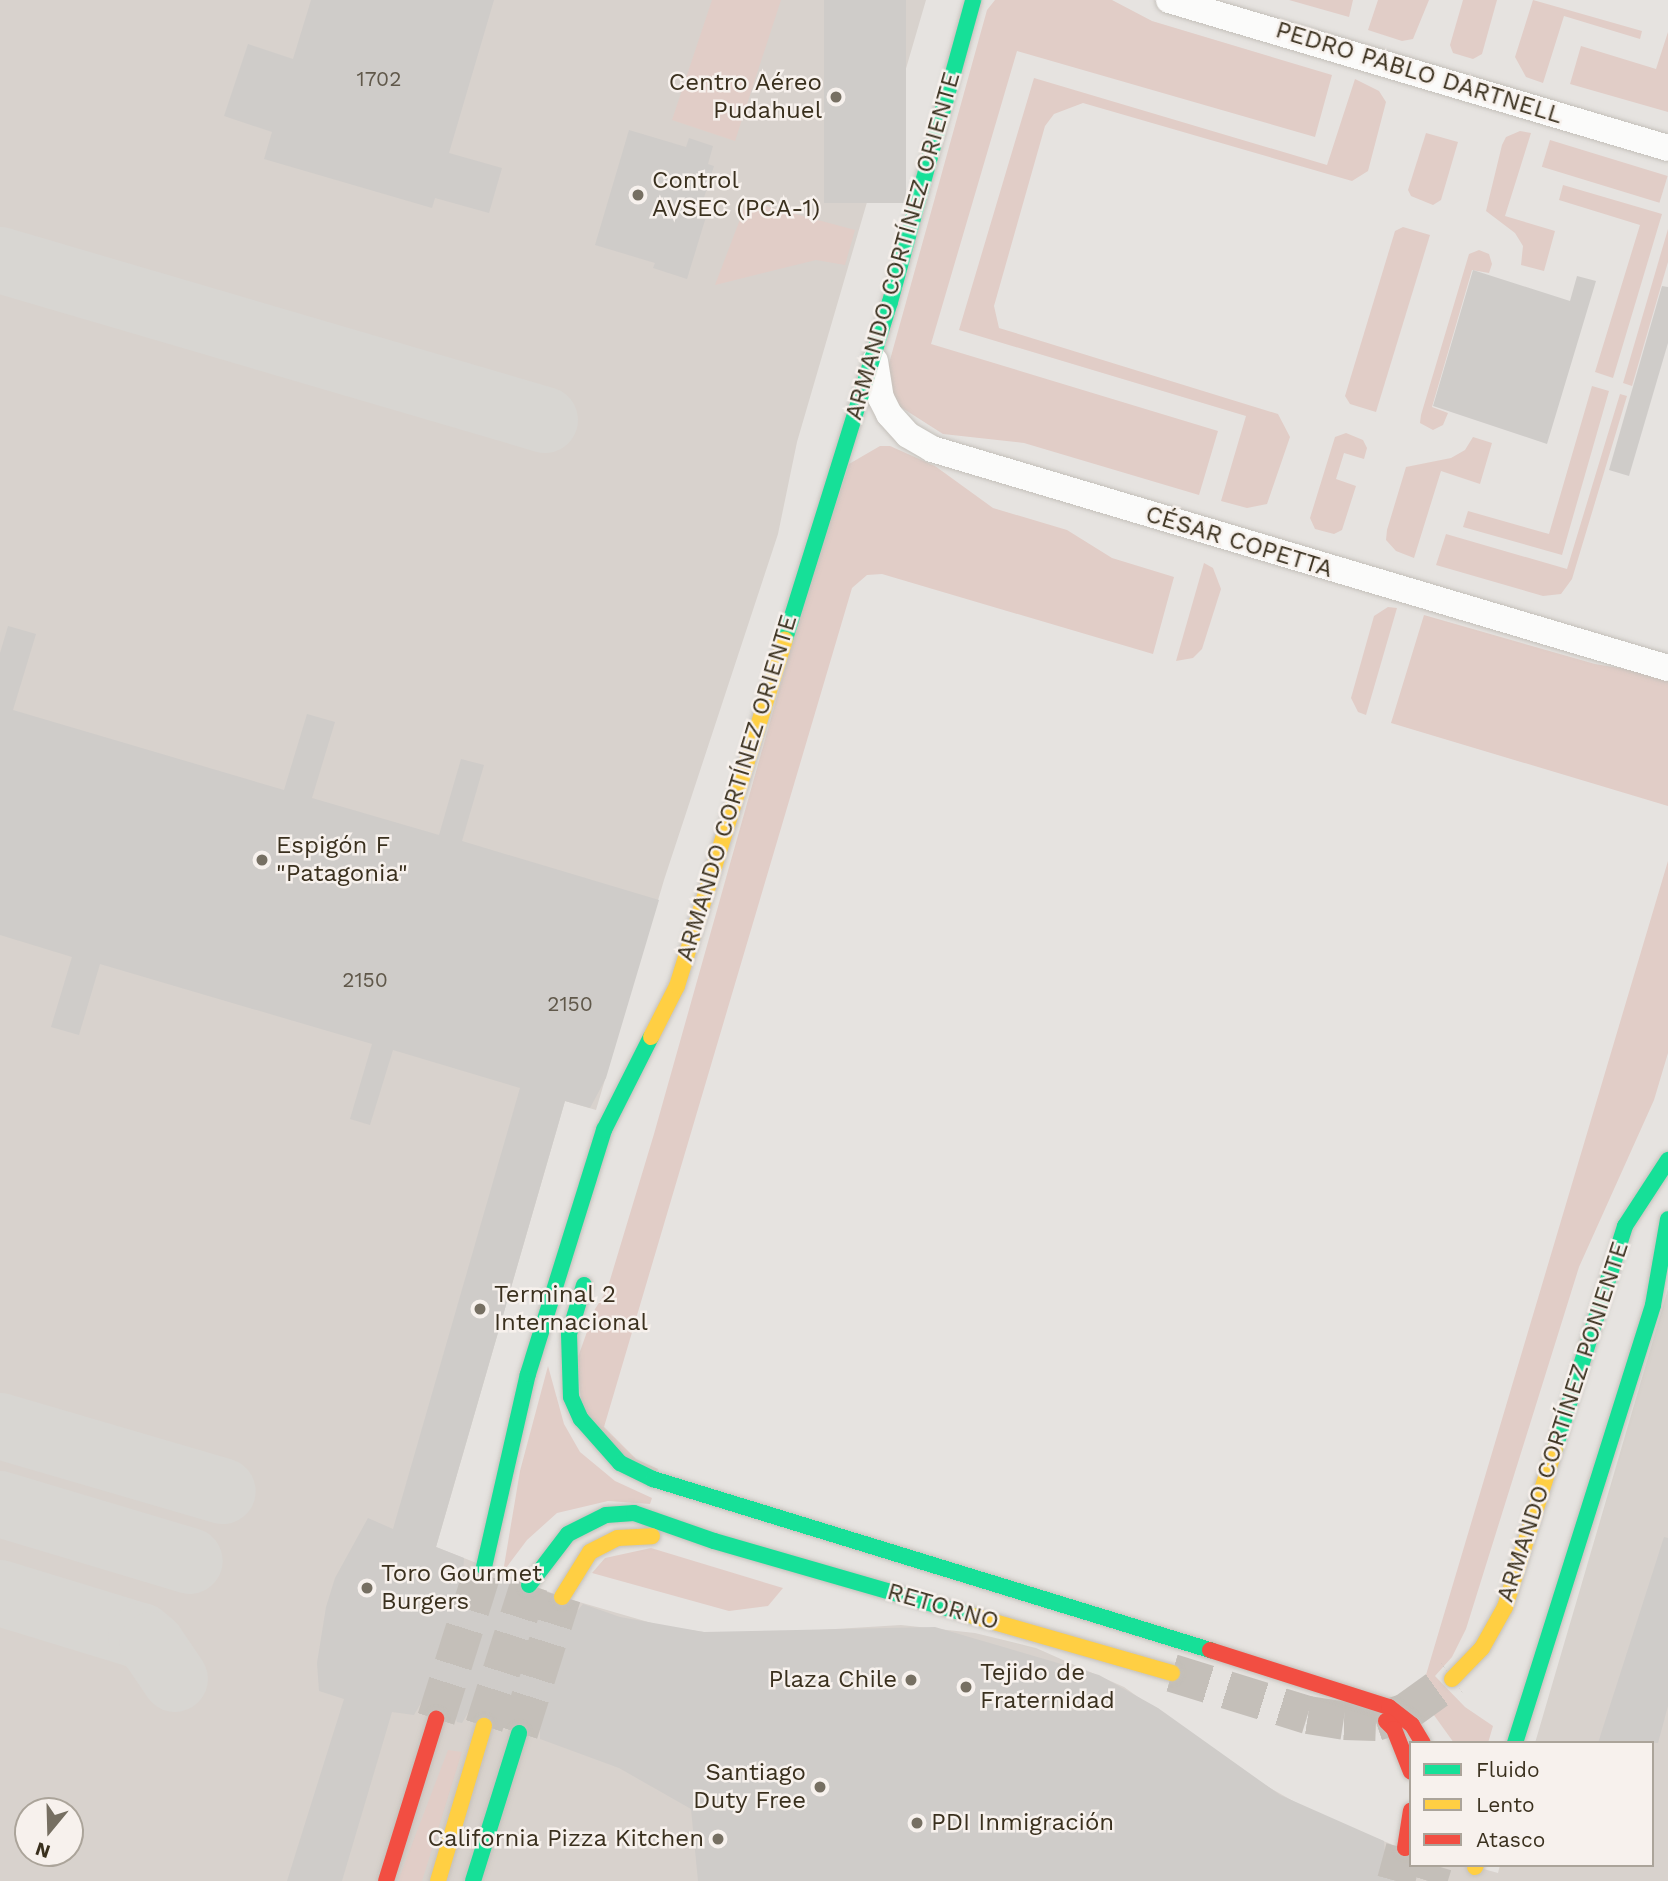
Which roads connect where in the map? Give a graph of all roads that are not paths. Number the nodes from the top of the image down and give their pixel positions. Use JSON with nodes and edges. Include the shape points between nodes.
{"nodes":[{"id":1,"x":973,"y":0,"type":"edge"},
{"id":2,"x":985,"y":0,"type":"edge"},
{"id":3,"x":1169,"y":0,"type":"edge"},
{"id":4,"x":961,"y":45,"type":"junction"},
{"id":5,"x":1668,"y":148,"type":"edge"},
{"id":6,"x":876,"y":346,"type":"junction"},
{"id":7,"x":1668,"y":668,"type":"edge"},
{"id":8,"x":677,"y":986,"type":"junction"},
{"id":9,"x":645,"y":1089,"type":"dead end"},
{"id":10,"x":1668,"y":1160,"type":"edge"},
{"id":11,"x":1668,"y":1219,"type":"edge"},
{"id":12,"x":589,"y":1269,"type":"dead end"},
{"id":13,"x":714,"y":1541,"type":"junction"},
{"id":14,"x":484,"y":1567,"type":"tunnel mouth"},
{"id":15,"x":529,"y":1585,"type":"tunnel mouth"},
{"id":16,"x":562,"y":1597,"type":"tunnel mouth"},
{"id":17,"x":1172,"y":1673,"type":"tunnel mouth"},
{"id":18,"x":1452,"y":1679,"type":"tunnel mouth"},
{"id":19,"x":1348,"y":1692,"type":"junction"},
{"id":20,"x":436,"y":1719,"type":"tunnel mouth"},
{"id":21,"x":484,"y":1726,"type":"tunnel mouth"},
{"id":22,"x":519,"y":1736,"type":"tunnel mouth"},
{"id":23,"x":1422,"y":1741,"type":"edge"},
{"id":24,"x":1516,"y":1741,"type":"edge"},
{"id":25,"x":1409,"y":1767,"type":"edge"},
{"id":26,"x":1409,"y":1823,"type":"edge"},
{"id":27,"x":1405,"y":1848,"type":"dead end"},
{"id":28,"x":386,"y":1881,"type":"edge"},
{"id":29,"x":438,"y":1881,"type":"edge"},
{"id":30,"x":473,"y":1881,"type":"edge"}],
"edges":[{"from":1,"to":4,"type":"highway","name":"ARMANDO CORTÍNEZ ORIENTE"},
{"from":2,"to":4,"type":"street"},
{"from":3,"to":5,"type":"street","name":"PEDRO PABLO DARTNELL"},
{"from":4,"to":6,"type":"highway","name":"ARMANDO CORTÍNEZ ORIENTE"},
{"from":6,"to":7,"type":"street","name":"CÉSAR COPETTA","via":[[877,381],[889,414],[908,435],[932,449]]},
{"from":6,"to":8,"type":"highway","name":"ARMANDO CORTÍNEZ ORIENTE"},
{"from":8,"to":9,"type":"highway"},
{"from":8,"to":14,"type":"highway","name":"ARMANDO CORTÍNEZ ORIENTE","via":[[604,1130],[528,1374]]},
{"from":10,"to":18,"type":"highway","name":"ARMANDO CORTÍNEZ PONIENTE","via":[[1625,1226],[1505,1607],[1482,1648]]},
{"from":11,"to":24,"type":"highway","name":"ARMANDO CORTÍNEZ PONIENTE","via":[[1646,1329]]},
{"from":12,"to":19,"type":"highway","via":[[569,1334],[566,1373],[581,1419],[620,1464],[653,1479]]},
{"from":13,"to":15,"type":"highway","name":"RETORNO","via":[[634,1513],[606,1515],[568,1534]]},
{"from":13,"to":16,"type":"highway","name":"RETORNO","via":[[637,1535],[618,1538],[590,1552]]},
{"from":13,"to":17,"type":"highway","name":"RETORNO"},
{"from":19,"to":23,"type":"highway","via":[[1389,1707],[1412,1725]]},
{"from":19,"to":25,"type":"highway","via":[[1394,1729]]},
{"from":20,"to":28,"type":"highway"},
{"from":21,"to":29,"type":"highway"},
{"from":22,"to":30,"type":"highway"},
{"from":26,"to":27,"type":"highway"}]}
